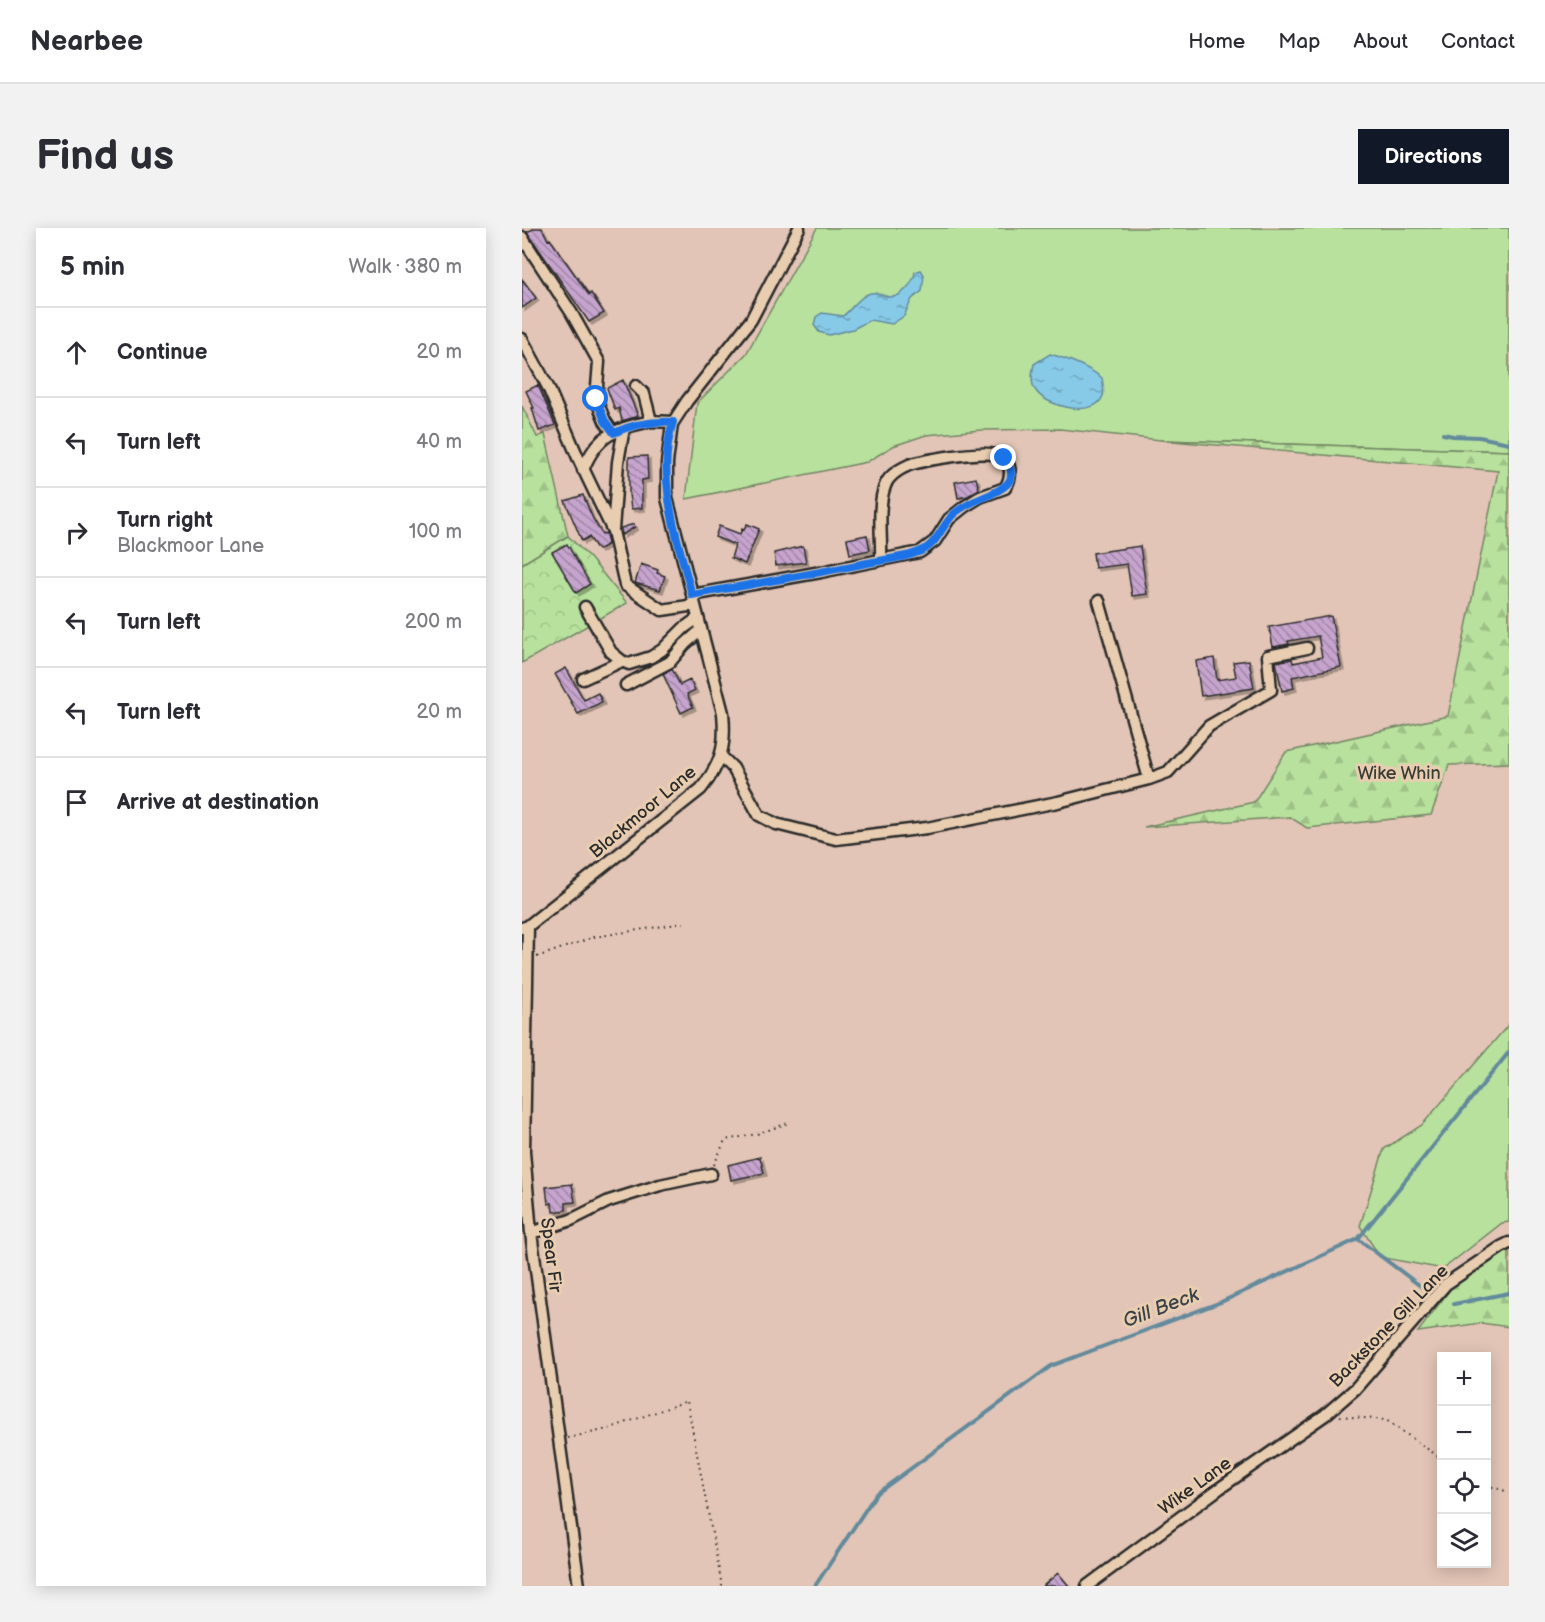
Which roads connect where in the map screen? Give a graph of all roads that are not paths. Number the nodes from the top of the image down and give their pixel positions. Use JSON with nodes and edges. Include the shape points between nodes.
{"nodes":[{"id":1,"x":799,"y":228,"type":"edge"},
{"id":2,"x":522,"y":237,"type":"edge"},
{"id":3,"x":522,"y":339,"type":"edge"},
{"id":4,"x":636,"y":386,"type":"dead end"},
{"id":5,"x":651,"y":421,"type":"junction"},
{"id":6,"x":673,"y":422,"type":"junction"},
{"id":7,"x":619,"y":430,"type":"junction"},
{"id":8,"x":583,"y":470,"type":"junction"},
{"id":9,"x":613,"y":531,"type":"junction"},
{"id":10,"x":881,"y":560,"type":"junction"},
{"id":11,"x":693,"y":600,"type":"junction"},
{"id":12,"x":1099,"y":601,"type":"dead end"},
{"id":13,"x":585,"y":607,"type":"dead end"},
{"id":14,"x":698,"y":618,"type":"junction"},
{"id":15,"x":701,"y":630,"type":"junction"},
{"id":16,"x":1307,"y":648,"type":"dead end"},
{"id":17,"x":622,"y":661,"type":"junction"},
{"id":18,"x":583,"y":679,"type":"dead end"},
{"id":19,"x":626,"y":685,"type":"dead end"},
{"id":20,"x":721,"y":756,"type":"junction"},
{"id":21,"x":1149,"y":779,"type":"junction"},
{"id":22,"x":525,"y":927,"type":"edge"},
{"id":23,"x":711,"y":1174,"type":"road end"},
{"id":24,"x":531,"y":1233,"type":"junction"},
{"id":25,"x":1509,"y":1244,"type":"edge"},
{"id":26,"x":1325,"y":1415,"type":"joint"},
{"id":27,"x":579,"y":1586,"type":"edge"},
{"id":28,"x":1087,"y":1586,"type":"edge"}],
"edges":[{"from":1,"to":6,"type":"street","name":"Blackmoor Lane","via":[[750,320]]},
{"from":2,"to":7,"type":"street","via":[[599,362],[596,399],[605,421]]},
{"from":3,"to":8,"type":"street","via":[[548,387]]},
{"from":4,"to":5,"type":"street","via":[[644,394]]},
{"from":5,"to":6,"type":"street"},
{"from":5,"to":7,"type":"street"},
{"from":6,"to":11,"type":"street","name":"Blackmoor Lane","via":[[667,498]]},
{"from":7,"to":8,"type":"street","via":[[590,452]]},
{"from":7,"to":9,"type":"street"},
{"from":8,"to":9,"type":"street"},
{"from":9,"to":11,"type":"street","via":[[625,585],[662,610]]},
{"from":10,"to":10,"type":"street","via":[[928,548],[949,519],[964,507],[1005,488],[1011,476],[1008,463],[998,455],[972,454],[909,465],[896,472],[885,483],[882,497]]},
{"from":10,"to":11,"type":"street"},
{"from":11,"to":14,"type":"street","name":"Blackmoor Lane"},
{"from":12,"to":21,"type":"street"},
{"from":13,"to":17,"type":"street","via":[[611,652]]},
{"from":14,"to":15,"type":"street","name":"Blackmoor Lane"},
{"from":14,"to":17,"type":"street","via":[[651,657],[629,664]]},
{"from":15,"to":19,"type":"street","via":[[670,662]]},
{"from":15,"to":20,"type":"street","name":"Blackmoor Lane","via":[[723,713],[725,735]]},
{"from":16,"to":21,"type":"street","via":[[1268,656],[1271,690],[1209,726],[1168,772]]},
{"from":17,"to":18,"type":"street"},
{"from":20,"to":21,"type":"street","via":[[733,768],[759,815],[776,824],[836,839],[938,826]]},
{"from":20,"to":22,"type":"street","name":"Blackmoor Lane","via":[[702,789]]},
{"from":22,"to":24,"type":"street","name":"Spear Fir","via":[[524,1152]]},
{"from":23,"to":24,"type":"street","via":[[609,1201],[571,1220]]},
{"from":24,"to":27,"type":"street","name":"Spear Fir"},
{"from":25,"to":26,"type":"street","name":"Backstone Gill Lane","via":[[1446,1284],[1354,1389]]},
{"from":26,"to":28,"type":"street","name":"Wike Lane"}]}
